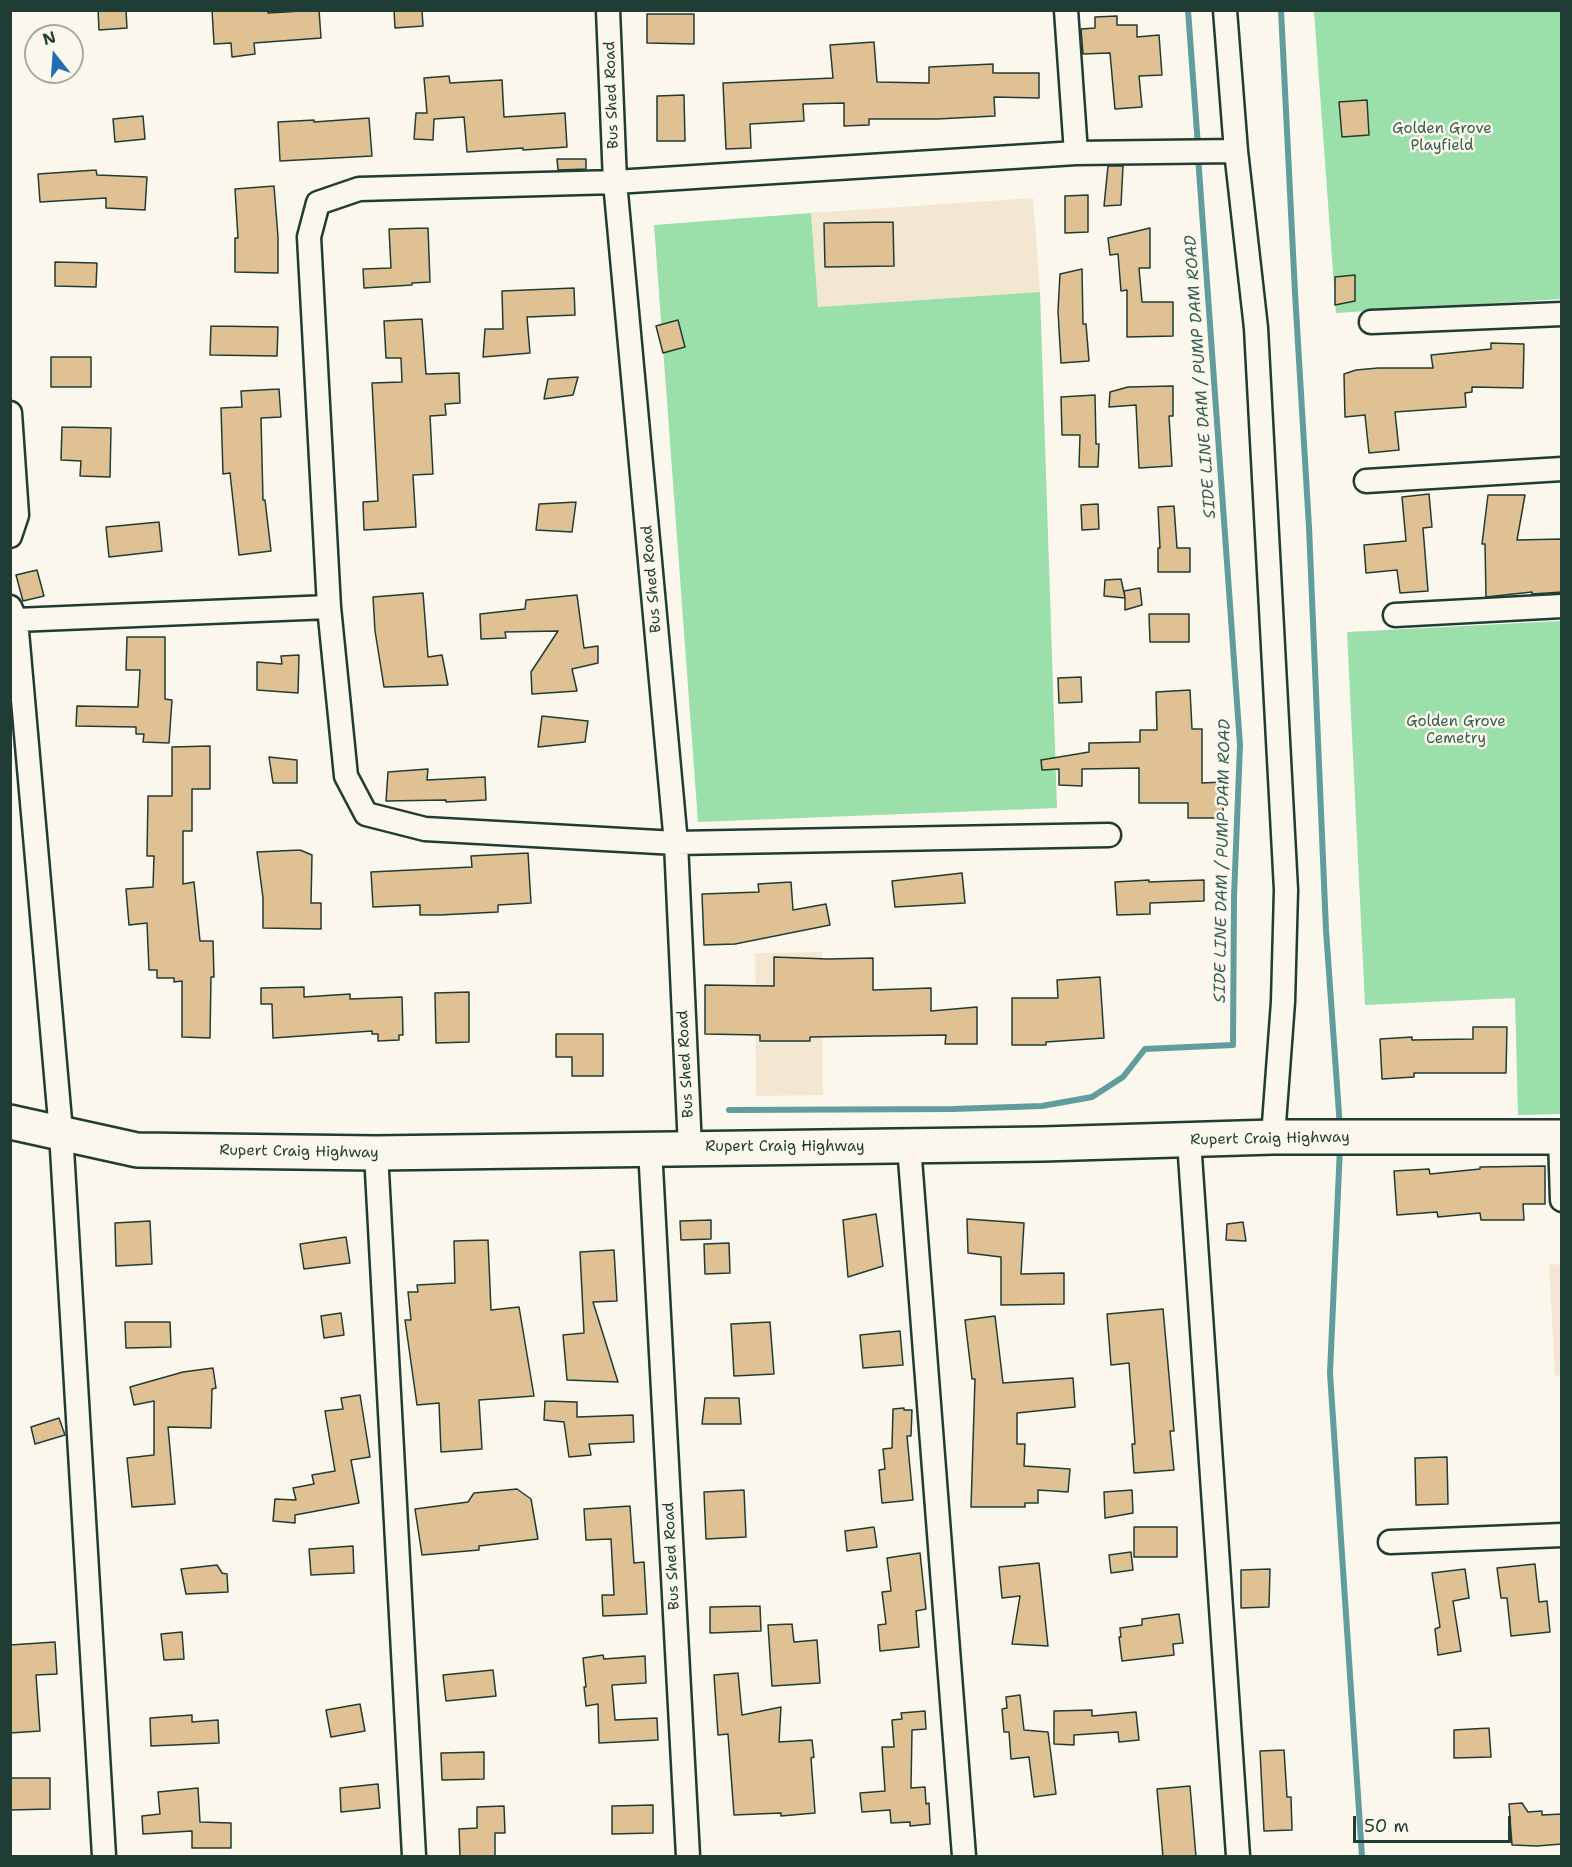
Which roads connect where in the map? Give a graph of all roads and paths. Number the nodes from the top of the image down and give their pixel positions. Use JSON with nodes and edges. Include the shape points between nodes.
{"nodes":[{"id":1,"x":608,"y":10,"type":"edge"},
{"id":2,"x":1066,"y":10,"type":"edge"},
{"id":3,"x":1225,"y":10,"type":"edge"},
{"id":4,"x":1236,"y":151,"type":"junction"},
{"id":5,"x":1076,"y":153,"type":"junction"},
{"id":6,"x":615,"y":182,"type":"junction"},
{"id":7,"x":1562,"y":314,"type":"edge"},
{"id":8,"x":1371,"y":322,"type":"dead end"},
{"id":9,"x":10,"y":413,"type":"edge"},
{"id":10,"x":1562,"y":469,"type":"edge"},
{"id":11,"x":1366,"y":481,"type":"dead end"},
{"id":12,"x":10,"y":536,"type":"edge"},
{"id":13,"x":1562,"y":606,"type":"edge"},
{"id":14,"x":329,"y":608,"type":"junction"},
{"id":15,"x":13,"y":614,"type":"edge"},
{"id":16,"x":1395,"y":615,"type":"dead end"},
{"id":17,"x":1109,"y":835,"type":"dead end"},
{"id":18,"x":676,"y":843,"type":"junction"},
{"id":19,"x":10,"y":1122,"type":"edge"},
{"id":20,"x":61,"y":1132,"type":"junction"},
{"id":21,"x":1273,"y":1137,"type":"junction"},
{"id":22,"x":1561,"y":1137,"type":"edge"},
{"id":23,"x":1189,"y":1141,"type":"junction"},
{"id":24,"x":909,"y":1146,"type":"junction"},
{"id":25,"x":650,"y":1148,"type":"junction"},
{"id":26,"x":690,"y":1148,"type":"junction"},
{"id":27,"x":376,"y":1153,"type":"junction"},
{"id":28,"x":1562,"y":1200,"type":"edge"},
{"id":29,"x":1562,"y":1535,"type":"edge"},
{"id":30,"x":1390,"y":1542,"type":"dead end"},
{"id":31,"x":104,"y":1857,"type":"edge"},
{"id":32,"x":414,"y":1857,"type":"edge"},
{"id":33,"x":688,"y":1857,"type":"edge"},
{"id":34,"x":964,"y":1857,"type":"edge"},
{"id":35,"x":1238,"y":1857,"type":"edge"}],
"edges":[{"from":1,"to":6,"type":"street","name":"Bus Shed Road"},
{"from":2,"to":5,"type":"street"},
{"from":3,"to":4,"type":"street"},
{"from":4,"to":5,"type":"street"},
{"from":4,"to":21,"type":"street","via":[[1256,328],[1286,890]]},
{"from":5,"to":6,"type":"street"},
{"from":6,"to":14,"type":"street","via":[[359,189],[318,203],[309,237]]},
{"from":6,"to":18,"type":"street","name":"Bus Shed Road"},
{"from":7,"to":8,"type":"street"},
{"from":9,"to":12,"type":"street","via":[[17,515]]},
{"from":10,"to":11,"type":"street"},
{"from":13,"to":16,"type":"street"},
{"from":14,"to":15,"type":"street"},
{"from":14,"to":18,"type":"street","via":[[346,776],[366,814],[425,829]]},
{"from":15,"to":20,"type":"street"},
{"from":17,"to":18,"type":"street"},
{"from":18,"to":26,"type":"street","name":"Bus Shed Road"},
{"from":19,"to":20,"type":"main road","name":"Rupert Craig Highway"},
{"from":20,"to":27,"type":"main road","name":"Rupert Craig Highway","via":[[137,1150]]},
{"from":20,"to":31,"type":"street"},
{"from":21,"to":22,"type":"main road","name":"Rupert Craig Highway"},
{"from":21,"to":23,"type":"main road","name":"Rupert Craig Highway"},
{"from":22,"to":28,"type":"street"},
{"from":23,"to":24,"type":"main road","name":"Rupert Craig Highway"},
{"from":23,"to":35,"type":"street"},
{"from":24,"to":26,"type":"main road","name":"Rupert Craig Highway"},
{"from":24,"to":34,"type":"street"},
{"from":25,"to":26,"type":"main road","name":"Rupert Craig Highway"},
{"from":25,"to":27,"type":"main road","name":"Rupert Craig Highway"},
{"from":25,"to":33,"type":"street","name":"Bus Shed Road"},
{"from":27,"to":32,"type":"street"},
{"from":29,"to":30,"type":"street"}]}
